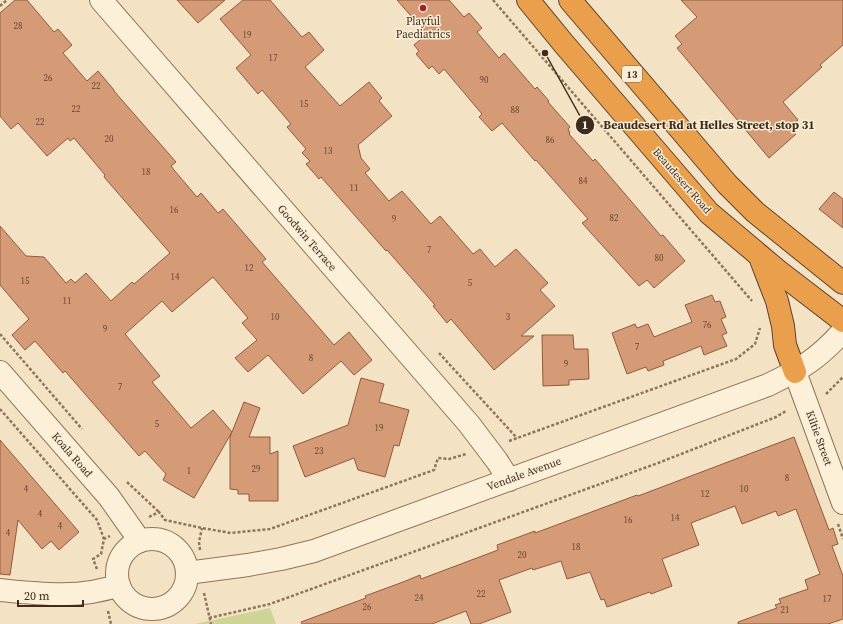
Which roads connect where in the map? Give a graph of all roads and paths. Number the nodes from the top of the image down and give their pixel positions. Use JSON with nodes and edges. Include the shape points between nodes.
{"nodes":[{"id":1,"x":7,"y":0,"type":"edge"},
{"id":2,"x":101,"y":0,"type":"edge"},
{"id":3,"x":493,"y":0,"type":"edge"},
{"id":4,"x":528,"y":0,"type":"edge"},
{"id":5,"x":570,"y":0,"type":"edge"},
{"id":6,"x":0,"y":6,"type":"edge"},
{"id":7,"x":759,"y":255,"type":"junction"},
{"id":8,"x":843,"y":283,"type":"edge"},
{"id":9,"x":754,"y":303,"type":"dead end"},
{"id":10,"x":762,"y":321,"type":"dead end"},
{"id":11,"x":843,"y":321,"type":"edge"},
{"id":12,"x":843,"y":331,"type":"edge"},
{"id":13,"x":0,"y":334,"type":"edge"},
{"id":14,"x":0,"y":372,"type":"edge"},
{"id":15,"x":796,"y":372,"type":"junction"},
{"id":16,"x":843,"y":377,"type":"edge"},
{"id":17,"x":824,"y":397,"type":"dead end"},
{"id":18,"x":0,"y":409,"type":"edge"},
{"id":19,"x":790,"y":409,"type":"dead end"},
{"id":20,"x":86,"y":434,"type":"dead end"},
{"id":21,"x":507,"y":442,"type":"dead end"},
{"id":22,"x":449,"y":459,"type":"dead end"},
{"id":23,"x":126,"y":480,"type":"dead end"},
{"id":24,"x":509,"y":480,"type":"junction"},
{"id":25,"x":843,"y":503,"type":"edge"},
{"id":26,"x":159,"y":512,"type":"junction"},
{"id":27,"x":149,"y":517,"type":"dead end"},
{"id":28,"x":202,"y":528,"type":"junction"},
{"id":29,"x":114,"y":534,"type":"dead end"},
{"id":30,"x":104,"y":539,"type":"junction"},
{"id":31,"x":140,"y":540,"type":"junction"},
{"id":32,"x":200,"y":542,"type":"dead end"},
{"id":33,"x":98,"y":572,"type":"dead end"},
{"id":34,"x":187,"y":573,"type":"junction"},
{"id":35,"x":119,"y":585,"type":"junction"},
{"id":36,"x":0,"y":590,"type":"edge"},
{"id":37,"x":204,"y":597,"type":"dead end"},
{"id":38,"x":209,"y":618,"type":"junction"},
{"id":39,"x":110,"y":619,"type":"dead end"},
{"id":40,"x":111,"y":624,"type":"edge"},
{"id":41,"x":211,"y":624,"type":"edge"}],
"edges":[{"from":1,"to":6,"type":"path"},
{"from":2,"to":24,"type":"street","name":"Goodwin Terrace","via":[[469,424]]},
{"from":3,"to":9,"type":"path"},
{"from":4,"to":7,"type":"highway","name":"Beaudesert Road","via":[[709,213]]},
{"from":5,"to":8,"type":"highway","number":"13","via":[[727,184],[755,212]]},
{"from":7,"to":11,"type":"highway","name":"Beaudesert Road"},
{"from":7,"to":15,"type":"highway","via":[[777,301],[785,345]]},
{"from":10,"to":21,"type":"path","via":[[756,344],[736,359]]},
{"from":12,"to":15,"type":"street","name":"Vendale Avenue","via":[[819,356]]},
{"from":13,"to":20,"type":"path"},
{"from":14,"to":31,"type":"street","name":"Koala Road","via":[[109,497]]},
{"from":15,"to":24,"type":"street","name":"Vendale Avenue","via":[[768,385]]},
{"from":15,"to":25,"type":"street","name":"Kiltie Street"},
{"from":16,"to":17,"type":"path"},
{"from":18,"to":30,"type":"path","via":[[97,520]]},
{"from":19,"to":38,"type":"path","via":[[776,417],[658,463],[270,604]]},
{"from":22,"to":28,"type":"path","via":[[438,458],[434,470],[270,529],[231,533]]},
{"from":23,"to":26,"type":"path"},
{"from":24,"to":34,"type":"street","name":"Vendale Avenue","via":[[314,551],[281,560]]},
{"from":26,"to":27,"type":"path"},
{"from":26,"to":28,"type":"path","via":[[165,520]]},
{"from":28,"to":32,"type":"path"},
{"from":29,"to":30,"type":"path"},
{"from":30,"to":33,"type":"path","via":[[101,554],[93,560]]},
{"from":31,"to":34,"type":"street","via":[[151,538],[172,545],[180,552]]},
{"from":31,"to":35,"type":"street","via":[[123,554],[118,564]]},
{"from":34,"to":35,"type":"street","via":[[181,594],[163,607],[152,609],[132,602]]},
{"from":35,"to":36,"type":"street","via":[[89,593],[69,594]]},
{"from":37,"to":38,"type":"path"},
{"from":38,"to":41,"type":"path"},
{"from":39,"to":40,"type":"path"}]}
